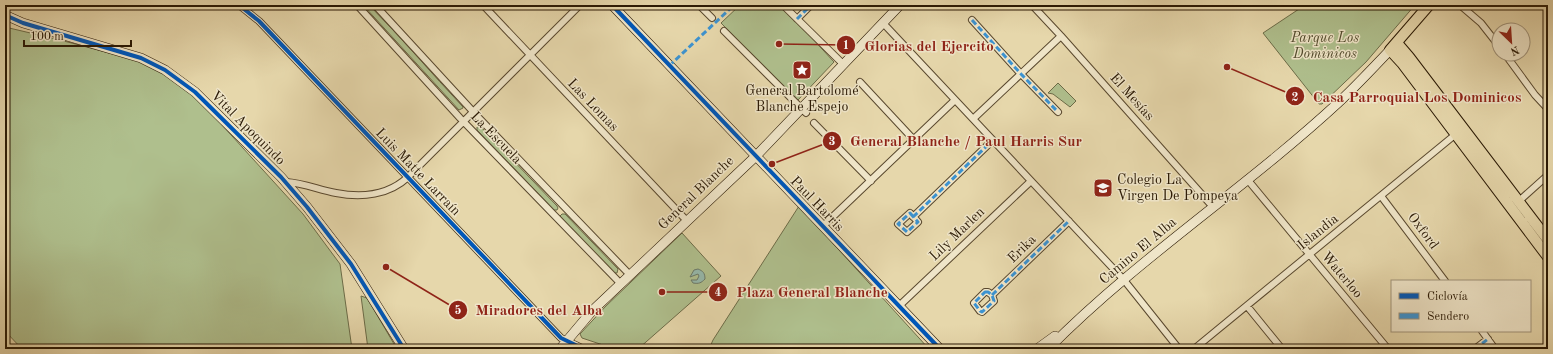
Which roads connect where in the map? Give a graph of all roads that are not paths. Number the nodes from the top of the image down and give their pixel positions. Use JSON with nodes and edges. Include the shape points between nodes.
{"nodes":[{"id":1,"x":239,"y":5,"type":"edge"},
{"id":2,"x":357,"y":5,"type":"edge"},
{"id":3,"x":376,"y":5,"type":"edge"},
{"id":4,"x":482,"y":5,"type":"edge"},
{"id":5,"x":580,"y":5,"type":"edge"},
{"id":6,"x":612,"y":5,"type":"edge"},
{"id":7,"x":699,"y":5,"type":"edge"},
{"id":8,"x":783,"y":5,"type":"edge"},
{"id":9,"x":811,"y":5,"type":"edge"},
{"id":10,"x":900,"y":5,"type":"edge"},
{"id":11,"x":1032,"y":5,"type":"edge"},
{"id":12,"x":1429,"y":5,"type":"edge"},
{"id":13,"x":1460,"y":5,"type":"edge"},
{"id":14,"x":5,"y":15,"type":"edge"},
{"id":15,"x":712,"y":18,"type":"dead end"},
{"id":16,"x":797,"y":19,"type":"junction"},
{"id":17,"x":972,"y":20,"type":"dead end"},
{"id":18,"x":883,"y":23,"type":"junction"},
{"id":19,"x":724,"y":31,"type":"dead end"},
{"id":20,"x":1062,"y":36,"type":"junction"},
{"id":21,"x":1491,"y":36,"type":"edge"},
{"id":22,"x":1393,"y":46,"type":"junction"},
{"id":23,"x":529,"y":56,"type":"junction"},
{"id":24,"x":1511,"y":62,"type":"edge"},
{"id":25,"x":844,"y":64,"type":"junction"},
{"id":26,"x":1021,"y":74,"type":"junction"},
{"id":27,"x":860,"y":82,"type":"dead end"},
{"id":28,"x":955,"y":100,"type":"junction"},
{"id":29,"x":1548,"y":110,"type":"edge"},
{"id":30,"x":803,"y":111,"type":"junction"},
{"id":31,"x":473,"y":112,"type":"junction"},
{"id":32,"x":1058,"y":112,"type":"dead end"},
{"id":33,"x":973,"y":119,"type":"junction"},
{"id":34,"x":464,"y":122,"type":"junction"},
{"id":35,"x":814,"y":123,"type":"dead end"},
{"id":36,"x":1456,"y":134,"type":"junction"},
{"id":37,"x":914,"y":140,"type":"junction"},
{"id":38,"x":993,"y":140,"type":"junction"},
{"id":39,"x":756,"y":156,"type":"junction"},
{"id":40,"x":1548,"y":175,"type":"edge"},
{"id":41,"x":408,"y":177,"type":"junction"},
{"id":42,"x":1248,"y":179,"type":"junction"},
{"id":43,"x":871,"y":180,"type":"junction"},
{"id":44,"x":1031,"y":180,"type":"junction"},
{"id":45,"x":286,"y":182,"type":"junction"},
{"id":46,"x":1381,"y":196,"type":"junction"},
{"id":47,"x":1519,"y":201,"type":"junction"},
{"id":48,"x":1213,"y":207,"type":"junction"},
{"id":49,"x":565,"y":208,"type":"junction"},
{"id":50,"x":555,"y":216,"type":"junction"},
{"id":51,"x":913,"y":217,"type":"dead end"},
{"id":52,"x":687,"y":221,"type":"junction"},
{"id":53,"x":1069,"y":221,"type":"junction"},
{"id":54,"x":823,"y":226,"type":"junction"},
{"id":55,"x":1548,"y":240,"type":"edge"},
{"id":56,"x":1310,"y":254,"type":"junction"},
{"id":57,"x":1548,"y":256,"type":"edge"},
{"id":58,"x":630,"y":275,"type":"junction"},
{"id":59,"x":1124,"y":280,"type":"junction"},
{"id":60,"x":1444,"y":280,"type":"edge"},
{"id":61,"x":621,"y":284,"type":"junction"},
{"id":62,"x":992,"y":295,"type":"dead end"},
{"id":63,"x":899,"y":306,"type":"junction"},
{"id":64,"x":1247,"y":306,"type":"junction"},
{"id":65,"x":1074,"y":323,"type":"junction"},
{"id":66,"x":1483,"y":332,"type":"edge"},
{"id":67,"x":1488,"y":339,"type":"junction"},
{"id":68,"x":566,"y":341,"type":"junction"},
{"id":69,"x":5,"y":346,"type":"edge"},
{"id":70,"x":7,"y":349,"type":"edge"},
{"id":71,"x":404,"y":349,"type":"edge"},
{"id":72,"x":560,"y":349,"type":"edge"},
{"id":73,"x":584,"y":349,"type":"edge"},
{"id":74,"x":940,"y":349,"type":"edge"},
{"id":75,"x":1037,"y":349,"type":"edge"},
{"id":76,"x":1048,"y":349,"type":"edge"},
{"id":77,"x":1179,"y":349,"type":"edge"},
{"id":78,"x":1194,"y":349,"type":"edge"},
{"id":79,"x":1282,"y":349,"type":"edge"},
{"id":80,"x":1388,"y":349,"type":"edge"},
{"id":81,"x":1475,"y":349,"type":"edge"},
{"id":82,"x":1495,"y":349,"type":"edge"}],
"edges":[{"from":1,"to":41,"type":"street","name":"Luis Matte Larraín","via":[[260,21]]},
{"from":2,"to":34,"type":"street","name":"La Escuela"},
{"from":3,"to":31,"type":"street","name":"La Escuela"},
{"from":4,"to":23,"type":"street","name":"Las Lomas"},
{"from":5,"to":23,"type":"street"},
{"from":6,"to":39,"type":"street","name":"Paul Harris"},
{"from":7,"to":15,"type":"street"},
{"from":8,"to":16,"type":"street"},
{"from":9,"to":16,"type":"street"},
{"from":10,"to":18,"type":"street","name":"General Blanche"},
{"from":11,"to":20,"type":"street","name":"El Mesías"},
{"from":12,"to":22,"type":"main road","name":"Camino El Alba"},
{"from":13,"to":21,"type":"street","via":[[1481,23]]},
{"from":14,"to":45,"type":"street","name":"Vital Apoquindo","via":[[23,23],[141,58],[165,70],[196,92]]},
{"from":16,"to":25,"type":"street"},
{"from":17,"to":26,"type":"street"},
{"from":18,"to":25,"type":"street","name":"General Blanche"},
{"from":18,"to":28,"type":"street"},
{"from":19,"to":30,"type":"street"},
{"from":20,"to":26,"type":"street"},
{"from":20,"to":48,"type":"street","name":"El Mesías"},
{"from":22,"to":36,"type":"main road"},
{"from":22,"to":42,"type":"street","name":"Camino El Alba","via":[[1338,103]]},
{"from":22,"to":47,"type":"main road","via":[[1409,57]]},
{"from":23,"to":31,"type":"street"},
{"from":23,"to":52,"type":"street","name":"Las Lomas"},
{"from":24,"to":29,"type":"street"},
{"from":25,"to":30,"type":"street","name":"General Blanche"},
{"from":26,"to":32,"type":"street"},
{"from":26,"to":33,"type":"street"},
{"from":27,"to":37,"type":"street"},
{"from":28,"to":33,"type":"street"},
{"from":28,"to":37,"type":"street"},
{"from":30,"to":39,"type":"street","name":"General Blanche"},
{"from":31,"to":34,"type":"street"},
{"from":31,"to":49,"type":"street","name":"La Escuela"},
{"from":33,"to":38,"type":"street"},
{"from":34,"to":41,"type":"street"},
{"from":34,"to":50,"type":"street","name":"La Escuela"},
{"from":35,"to":43,"type":"street"},
{"from":36,"to":46,"type":"street","name":"Islandia"},
{"from":36,"to":57,"type":"main road"},
{"from":37,"to":43,"type":"street"},
{"from":38,"to":44,"type":"street"},
{"from":38,"to":51,"type":"street"},
{"from":39,"to":52,"type":"street","name":"General Blanche"},
{"from":39,"to":54,"type":"street","name":"Paul Harris"},
{"from":40,"to":47,"type":"street"},
{"from":41,"to":45,"type":"street","via":[[394,188],[369,195],[338,194],[298,182]]},
{"from":41,"to":68,"type":"street","name":"Luis Matte Larraín"},
{"from":42,"to":48,"type":"street","name":"Camino El Alba"},
{"from":42,"to":56,"type":"street","name":"Waterloo"},
{"from":43,"to":54,"type":"street"},
{"from":44,"to":53,"type":"street"},
{"from":44,"to":63,"type":"street","name":"Lily Marlen"},
{"from":45,"to":71,"type":"street","name":"Vital Apoquindo","via":[[347,259]]},
{"from":46,"to":56,"type":"street","name":"Islandia"},
{"from":46,"to":60,"type":"street","name":"Oxford"},
{"from":47,"to":55,"type":"main road"},
{"from":48,"to":59,"type":"street","name":"Camino El Alba"},
{"from":49,"to":50,"type":"street"},
{"from":49,"to":58,"type":"street","name":"La Escuela"},
{"from":50,"to":61,"type":"street","name":"La Escuela"},
{"from":52,"to":58,"type":"street","name":"General Blanche"},
{"from":53,"to":59,"type":"street"},
{"from":53,"to":62,"type":"street","name":"Erika"},
{"from":54,"to":63,"type":"street","name":"Paul Harris"},
{"from":56,"to":64,"type":"street","name":"Islandia"},
{"from":56,"to":80,"type":"street","name":"Waterloo"},
{"from":58,"to":61,"type":"street","name":"General Blanche"},
{"from":59,"to":65,"type":"street","name":"Camino El Alba"},
{"from":59,"to":77,"type":"street"},
{"from":61,"to":68,"type":"street","name":"General Blanche","via":[[592,311]]},
{"from":63,"to":74,"type":"street","name":"Paul Harris"},
{"from":64,"to":78,"type":"street","name":"Islandia"},
{"from":64,"to":79,"type":"street"},
{"from":65,"to":75,"type":"street","name":"Camino El Alba"},
{"from":65,"to":76,"type":"street","name":"Camino El Alba"},
{"from":66,"to":67,"type":"street"},
{"from":67,"to":81,"type":"street"},
{"from":67,"to":82,"type":"street"},
{"from":68,"to":72,"type":"street","name":"General Blanche"},
{"from":68,"to":73,"type":"street","name":"Luis Matte Larraín"},
{"from":69,"to":70,"type":"street"}]}
